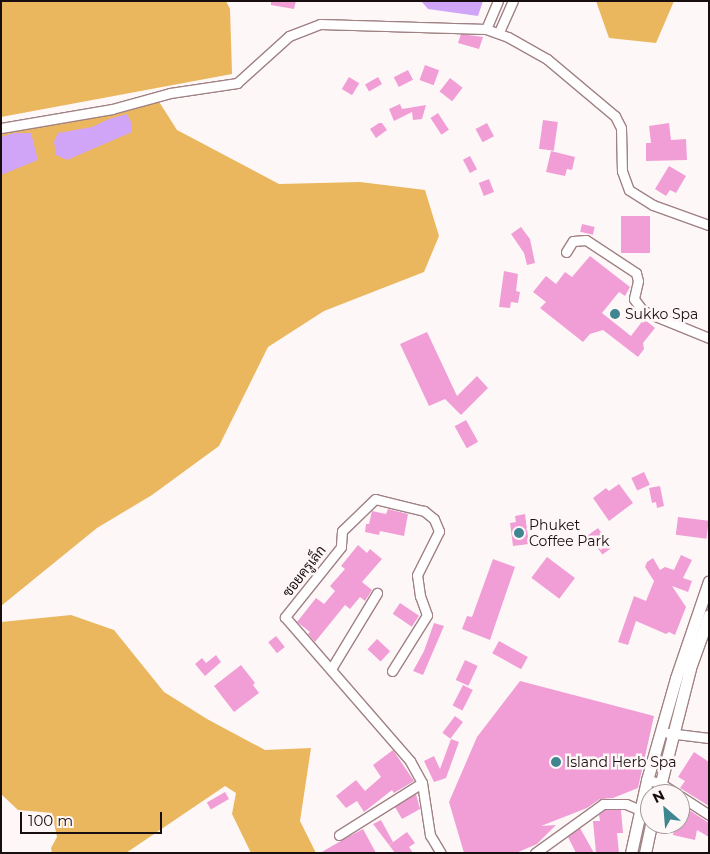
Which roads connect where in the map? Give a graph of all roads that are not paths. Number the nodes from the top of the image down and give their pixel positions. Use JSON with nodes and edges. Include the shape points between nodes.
{"nodes":[{"id":1,"x":498,"y":1,"type":"edge"},
{"id":2,"x":513,"y":1,"type":"edge"},
{"id":3,"x":486,"y":29,"type":"junction"},
{"id":4,"x":499,"y":32,"type":"junction"},
{"id":5,"x":1,"y":128,"type":"edge"},
{"id":6,"x":709,"y":225,"type":"edge"},
{"id":7,"x":566,"y":252,"type":"dead end"},
{"id":8,"x":709,"y":338,"type":"edge"},
{"id":9,"x":709,"y":581,"type":"edge"},
{"id":10,"x":377,"y":593,"type":"dead end"},
{"id":11,"x":709,"y":615,"type":"edge"},
{"id":12,"x":331,"y":669,"type":"junction"},
{"id":13,"x":392,"y":671,"type":"dead end"},
{"id":14,"x":660,"y":731,"type":"junction"},
{"id":15,"x":673,"y":734,"type":"junction"},
{"id":16,"x":709,"y":738,"type":"edge"},
{"id":17,"x":647,"y":780,"type":"junction"},
{"id":18,"x":422,"y":784,"type":"junction"},
{"id":19,"x":646,"y":784,"type":"edge"},
{"id":20,"x":653,"y":784,"type":"edge"},
{"id":21,"x":660,"y":784,"type":"edge"},
{"id":22,"x":690,"y":802,"type":"edge"},
{"id":23,"x":640,"y":810,"type":"joint"},
{"id":24,"x":709,"y":814,"type":"edge"},
{"id":25,"x":649,"y":834,"type":"edge"},
{"id":26,"x":340,"y":835,"type":"dead end"},
{"id":27,"x":440,"y":853,"type":"edge"},
{"id":28,"x":535,"y":853,"type":"edge"},
{"id":29,"x":631,"y":853,"type":"edge"},
{"id":30,"x":645,"y":853,"type":"edge"}],
"edges":[{"from":1,"to":3,"type":"street"},
{"from":2,"to":4,"type":"street"},
{"from":3,"to":4,"type":"street"},
{"from":3,"to":5,"type":"street","via":[[320,24],[289,36],[237,83],[170,93],[112,109]]},
{"from":4,"to":6,"type":"street","via":[[547,60],[615,116],[621,128],[622,171],[629,190],[653,205]]},
{"from":7,"to":8,"type":"street","via":[[573,241],[586,240],[636,272],[638,281],[634,299],[643,311]]},
{"from":9,"to":14,"type":"main road"},
{"from":10,"to":12,"type":"street"},
{"from":11,"to":15,"type":"main road","via":[[690,668]]},
{"from":12,"to":13,"type":"street","name":"ซอยครูเล็ก","via":[[285,617],[341,547],[342,531],[375,499],[424,510],[434,519],[439,531],[417,575],[426,615]]},
{"from":12,"to":18,"type":"street","name":"ซอยครูเล็ก","via":[[410,761]]},
{"from":14,"to":15,"type":"street"},
{"from":14,"to":17,"type":"main road"},
{"from":15,"to":16,"type":"street"},
{"from":15,"to":21,"type":"main road"},
{"from":17,"to":19,"type":"main road"},
{"from":17,"to":20,"type":"street"},
{"from":18,"to":26,"type":"street"},
{"from":18,"to":27,"type":"street","name":"ซอยครูเล็ก","via":[[430,835]]},
{"from":22,"to":24,"type":"street"},
{"from":23,"to":28,"type":"street","via":[[626,804],[603,804]]},
{"from":23,"to":29,"type":"main road"},
{"from":25,"to":30,"type":"main road"}]}
